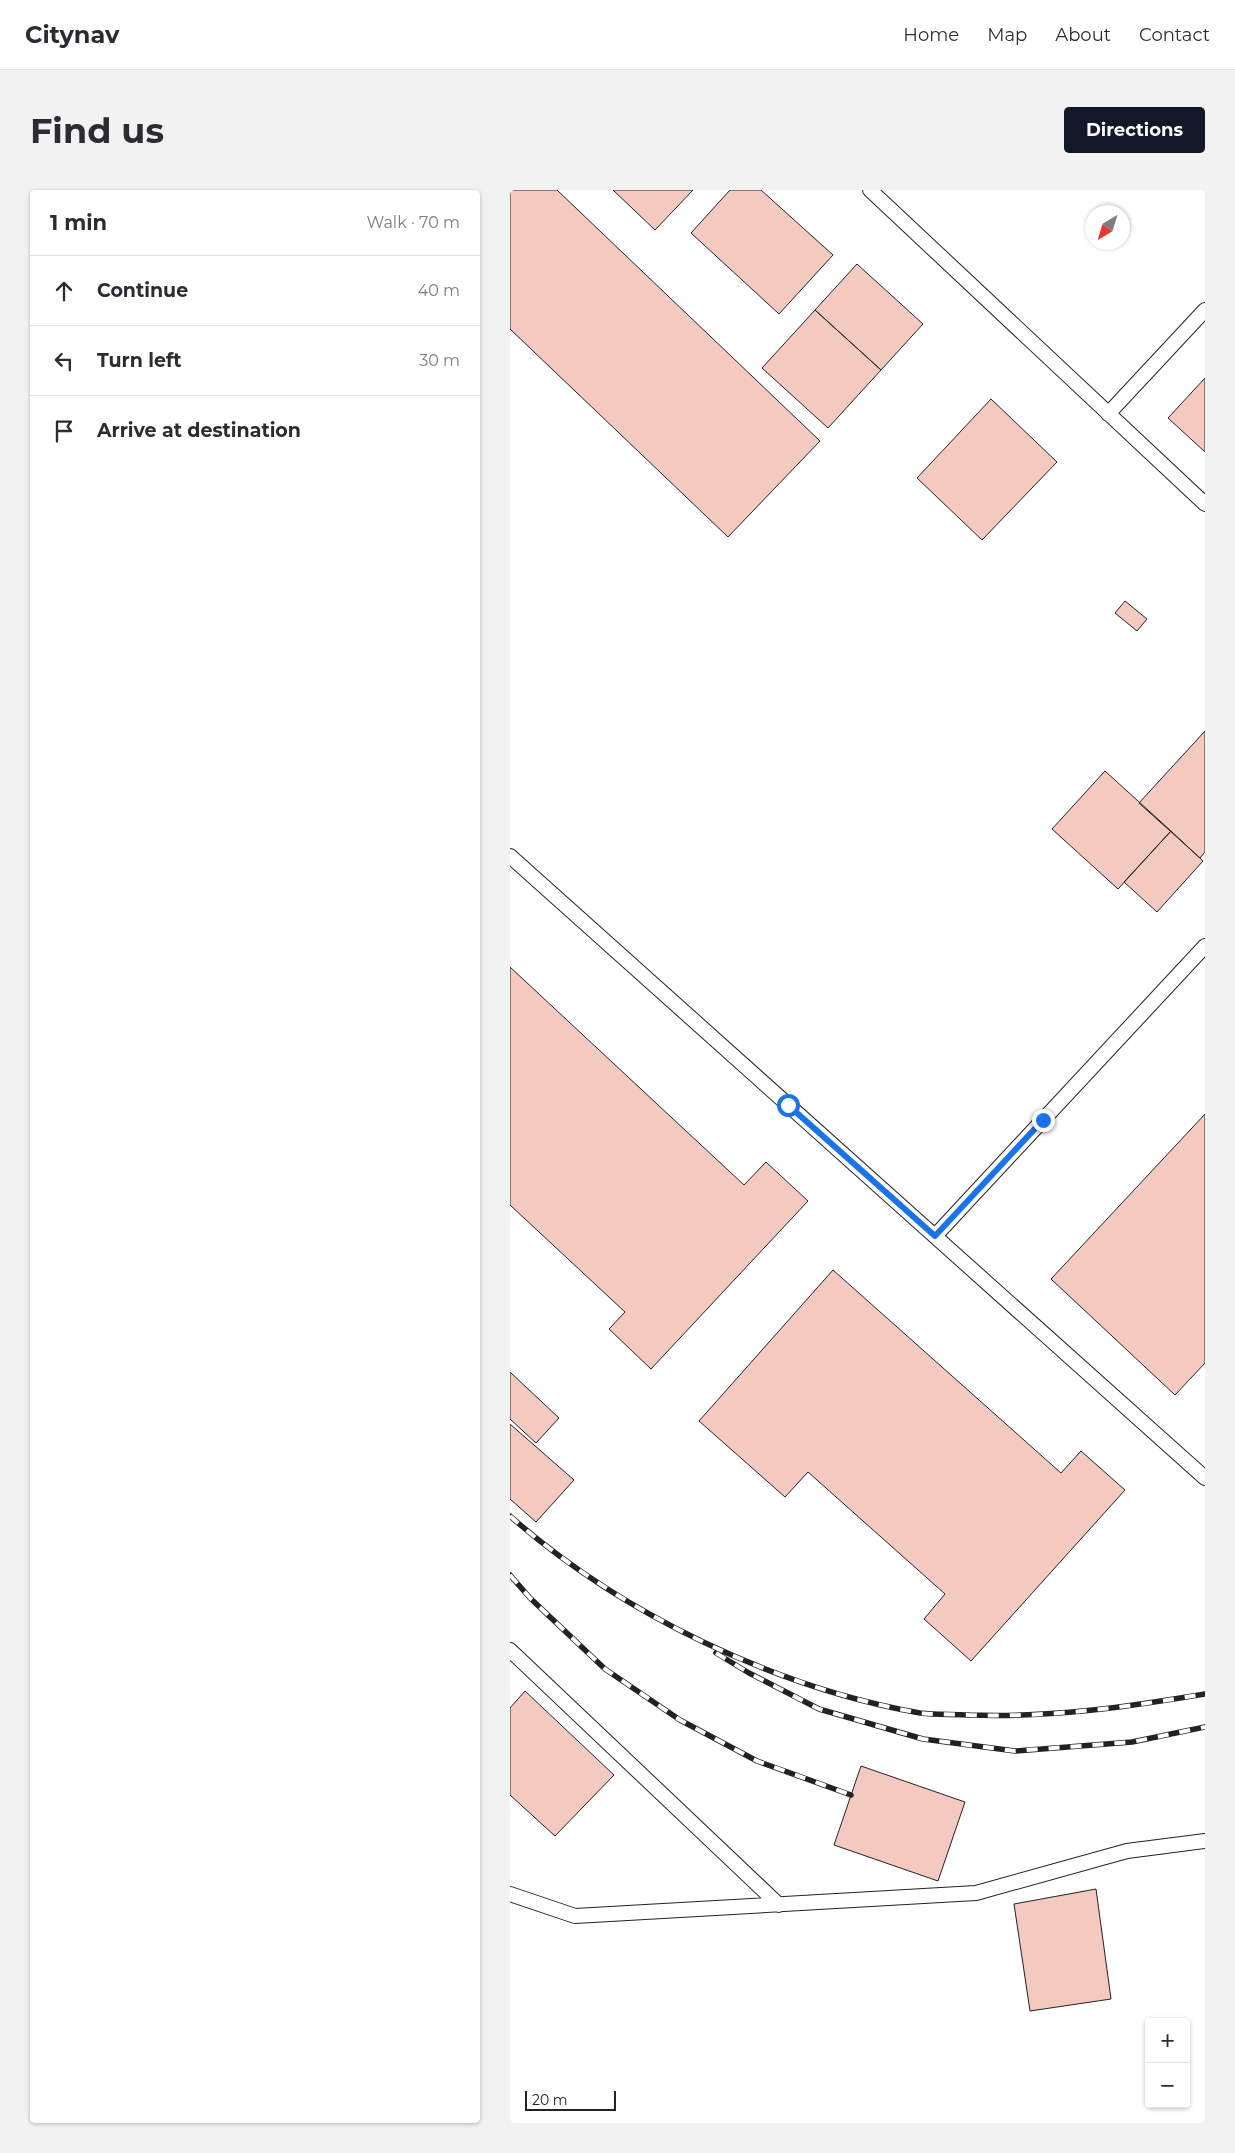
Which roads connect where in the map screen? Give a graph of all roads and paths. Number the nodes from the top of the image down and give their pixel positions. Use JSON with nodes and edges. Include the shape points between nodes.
{"nodes":[{"id":1,"x":870,"y":190,"type":"edge"},
{"id":2,"x":1205,"y":310,"type":"edge"},
{"id":3,"x":1108,"y":414,"type":"junction"},
{"id":4,"x":1205,"y":504,"type":"edge"},
{"id":5,"x":510,"y":856,"type":"edge"},
{"id":6,"x":1205,"y":946,"type":"edge"},
{"id":7,"x":935,"y":1236,"type":"junction"},
{"id":8,"x":1205,"y":1478,"type":"edge"},
{"id":9,"x":510,"y":1650,"type":"edge"},
{"id":10,"x":1205,"y":1841,"type":"edge"},
{"id":11,"x":510,"y":1894,"type":"edge"},
{"id":12,"x":779,"y":1905,"type":"junction"}],
"edges":[{"from":1,"to":3,"type":"lane"},
{"from":2,"to":3,"type":"lane"},
{"from":3,"to":4,"type":"lane"},
{"from":5,"to":7,"type":"lane"},
{"from":6,"to":7,"type":"lane"},
{"from":7,"to":8,"type":"lane"},
{"from":9,"to":12,"type":"lane"},
{"from":10,"to":12,"type":"lane","via":[[1126,1851],[976,1893]]},
{"from":11,"to":12,"type":"lane","via":[[575,1916]]}]}
